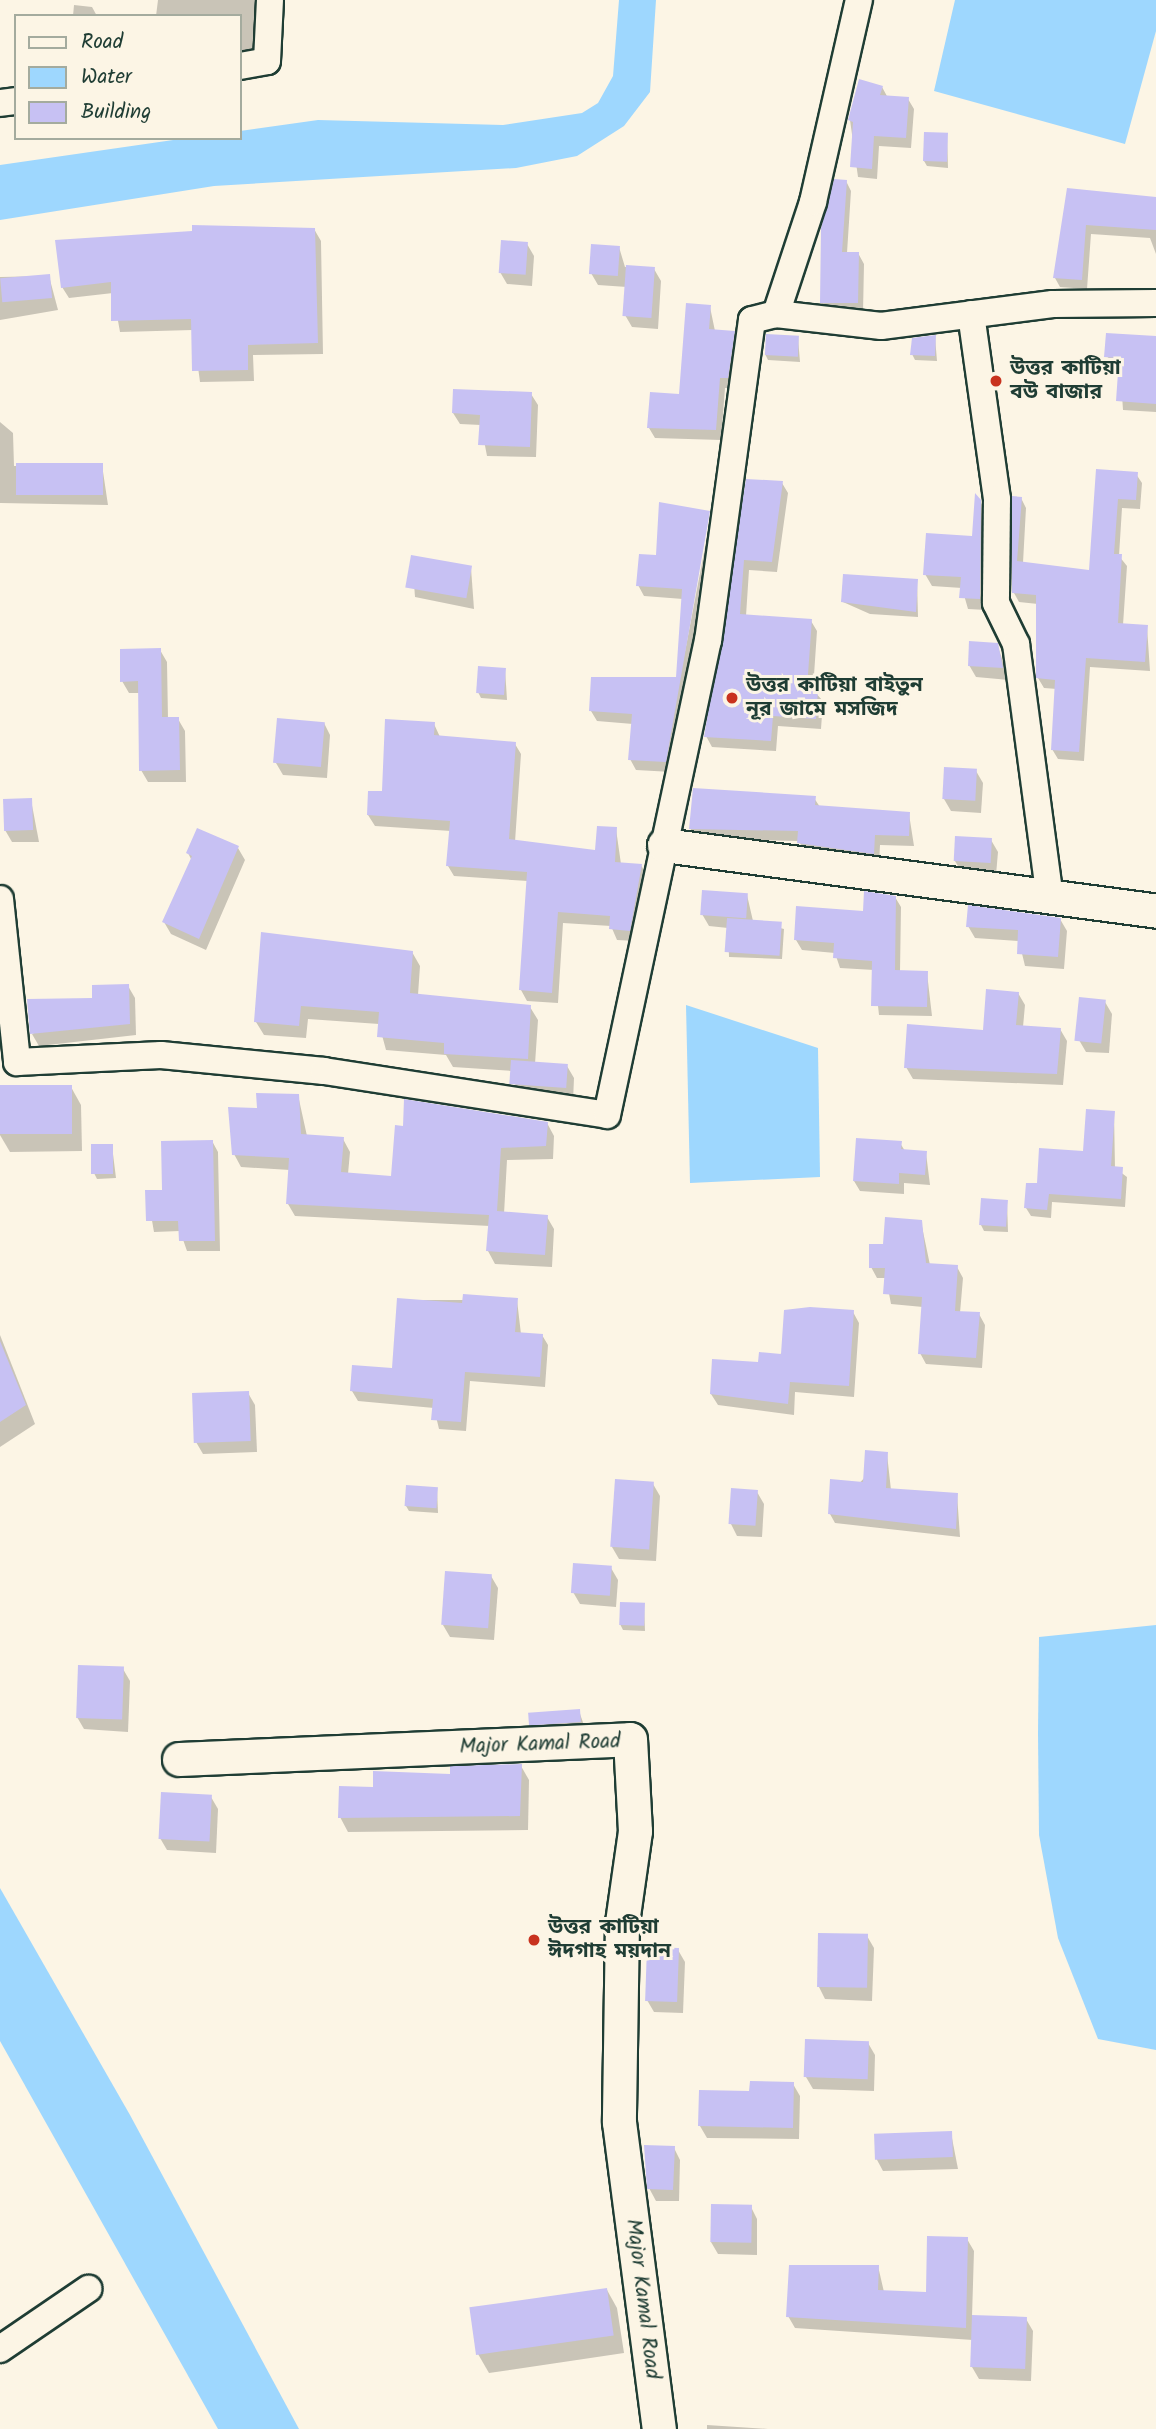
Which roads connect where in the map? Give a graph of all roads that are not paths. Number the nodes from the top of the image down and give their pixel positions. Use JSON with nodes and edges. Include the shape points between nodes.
{"nodes":[{"id":1,"x":270,"y":0,"type":"edge"},
{"id":2,"x":859,"y":0,"type":"edge"},
{"id":3,"x":242,"y":66,"type":"edge"},
{"id":4,"x":1156,"y":303,"type":"edge"},
{"id":5,"x":776,"y":314,"type":"junction"},
{"id":6,"x":971,"y":314,"type":"junction"},
{"id":7,"x":664,"y":845,"type":"junction"},
{"id":8,"x":1049,"y":892,"type":"junction"},
{"id":9,"x":0,"y":899,"type":"edge"},
{"id":10,"x":1156,"y":911,"type":"edge"},
{"id":11,"x":178,"y":1759,"type":"dead end"},
{"id":12,"x":88,"y":2290,"type":"dead end"},
{"id":13,"x":0,"y":2349,"type":"edge"},
{"id":14,"x":659,"y":2429,"type":"edge"}],
"edges":[{"from":1,"to":3,"type":"street","via":[[267,61]]},
{"from":2,"to":5,"type":"street","via":[[813,202]]},
{"from":4,"to":6,"type":"street","via":[[1053,304]]},
{"from":5,"to":6,"type":"street","via":[[881,326]]},
{"from":5,"to":7,"type":"street","via":[[752,320],[708,641]]},
{"from":6,"to":8,"type":"street","via":[[997,499],[996,603],[1016,644]]},
{"from":7,"to":8,"type":"street"},
{"from":7,"to":9,"type":"street","via":[[607,1115],[324,1072],[161,1055],[17,1062]]},
{"from":8,"to":10,"type":"street"},
{"from":11,"to":14,"type":"street","name":"Major Kamal Road","via":[[630,1739],[635,1831],[621,1922],[619,2122]]},
{"from":12,"to":13,"type":"street"}]}
